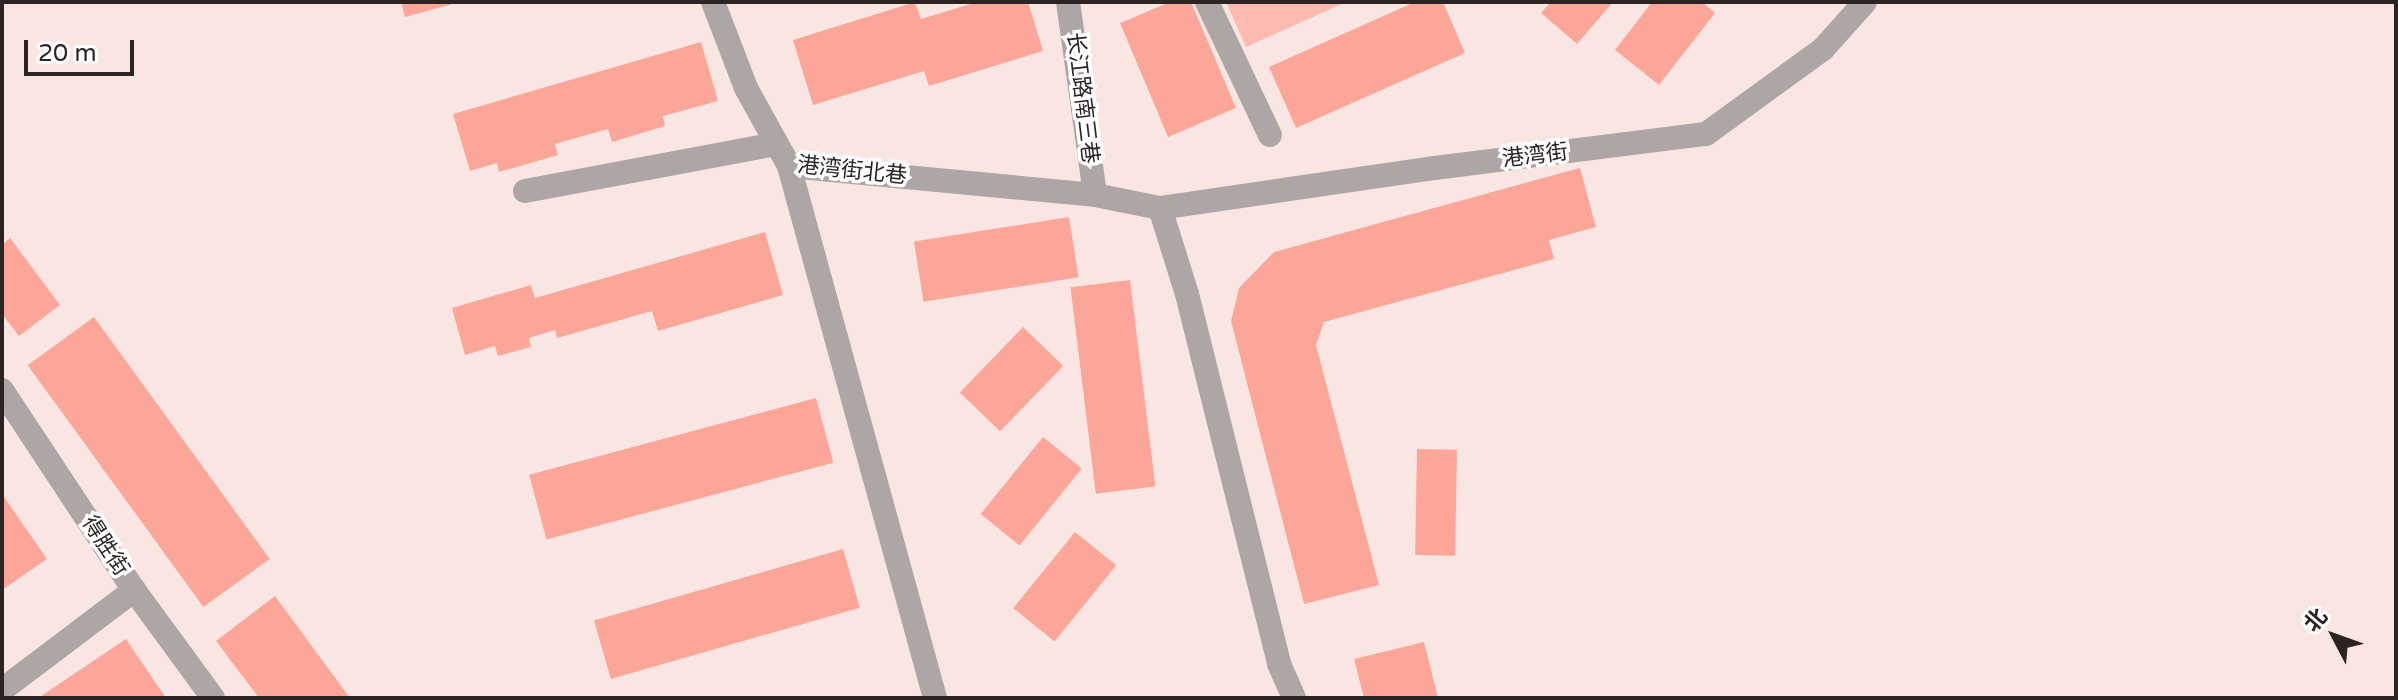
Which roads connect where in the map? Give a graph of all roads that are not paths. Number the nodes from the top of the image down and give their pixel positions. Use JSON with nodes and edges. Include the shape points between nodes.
{"nodes":[{"id":1,"x":713,"y":2,"type":"edge"},
{"id":2,"x":1068,"y":2,"type":"edge"},
{"id":3,"x":1207,"y":2,"type":"edge"},
{"id":4,"x":1865,"y":2,"type":"edge"},
{"id":5,"x":1270,"y":135,"type":"dead end"},
{"id":6,"x":777,"y":144,"type":"junction"},
{"id":7,"x":789,"y":166,"type":"junction"},
{"id":8,"x":525,"y":191,"type":"dead end"},
{"id":9,"x":1095,"y":195,"type":"junction"},
{"id":10,"x":1160,"y":208,"type":"junction"},
{"id":11,"x":2,"y":390,"type":"edge"},
{"id":12,"x":134,"y":590,"type":"junction"},
{"id":13,"x":2,"y":690,"type":"edge"},
{"id":14,"x":213,"y":698,"type":"edge"},
{"id":15,"x":935,"y":698,"type":"edge"},
{"id":16,"x":1294,"y":698,"type":"edge"}],
"edges":[{"from":1,"to":6,"type":"street","name":"港湾街北巷","via":[[746,88]]},
{"from":2,"to":9,"type":"street","name":"长江路南三巷"},
{"from":3,"to":5,"type":"street"},
{"from":4,"to":10,"type":"street","name":"港湾街","via":[[1823,49],[1706,134]]},
{"from":6,"to":7,"type":"street","name":"港湾街北巷"},
{"from":6,"to":8,"type":"street"},
{"from":7,"to":9,"type":"street","name":"港湾街北巷"},
{"from":7,"to":15,"type":"street"},
{"from":9,"to":10,"type":"street","name":"港湾街"},
{"from":10,"to":16,"type":"street","via":[[1187,294],[1279,664]]},
{"from":11,"to":12,"type":"street","name":"得胜街"},
{"from":12,"to":13,"type":"street"},
{"from":12,"to":14,"type":"street","name":"得胜街"}]}
